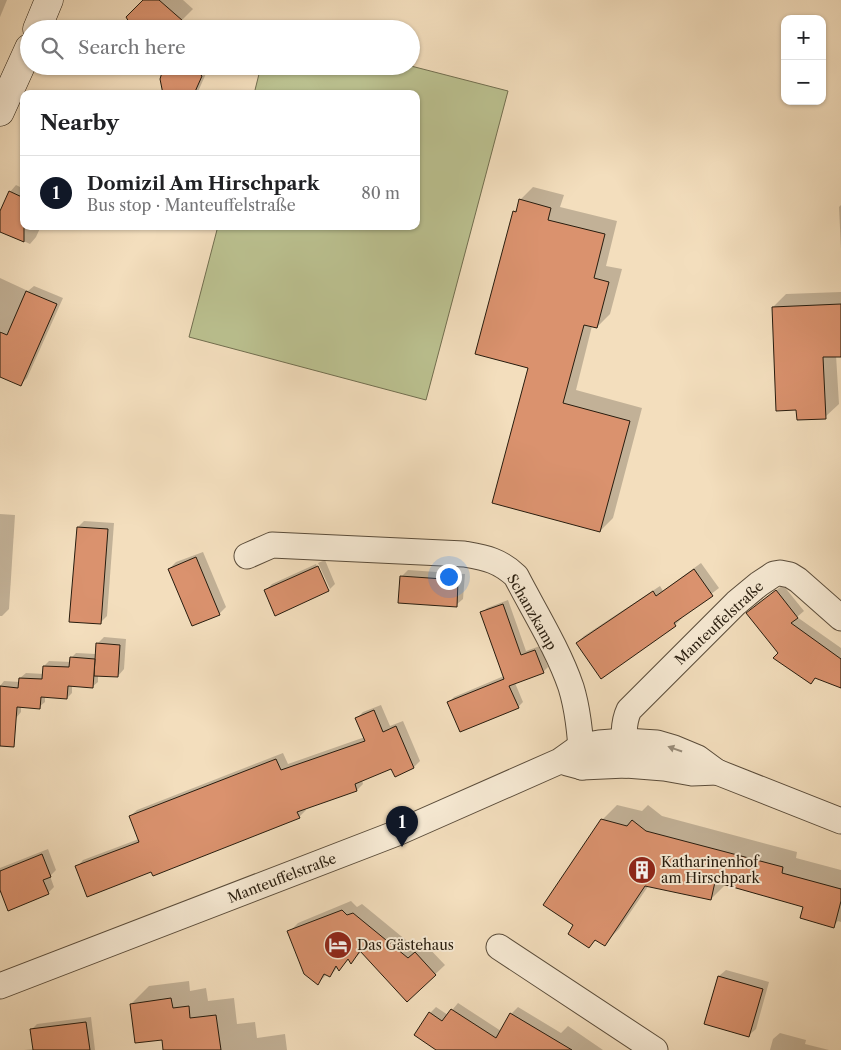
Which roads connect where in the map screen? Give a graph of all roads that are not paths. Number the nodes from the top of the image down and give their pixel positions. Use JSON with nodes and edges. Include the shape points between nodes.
{"nodes":[{"id":1,"x":49,"y":0,"type":"edge"},
{"id":2,"x":41,"y":20,"type":"edge"},
{"id":3,"x":20,"y":68,"type":"edge"},
{"id":4,"x":0,"y":112,"type":"edge"},
{"id":5,"x":247,"y":556,"type":"dead end"},
{"id":6,"x":841,"y":618,"type":"edge"},
{"id":7,"x":626,"y":753,"type":"junction"},
{"id":8,"x":574,"y":758,"type":"junction"},
{"id":9,"x":841,"y":821,"type":"edge"},
{"id":10,"x":499,"y":947,"type":"dead end"},
{"id":11,"x":0,"y":986,"type":"edge"},
{"id":12,"x":655,"y":1050,"type":"edge"}],
"edges":[{"from":1,"to":2,"type":"main road"},
{"from":3,"to":4,"type":"main road"},
{"from":5,"to":8,"type":"street","name":"Schanzkamp","via":[[272,545],[464,554],[505,566],[516,576],[571,686],[576,708]]},
{"from":6,"to":7,"type":"street","name":"Manteuffelstraße","via":[[798,580],[790,575],[774,574],[736,603],[634,704],[626,718]]},
{"from":7,"to":8,"type":"street","name":"Manteuffelstraße"},
{"from":7,"to":9,"type":"street","name":"Manteuffelstraße","via":[[657,743],[674,748],[698,758],[717,772]]},
{"from":8,"to":11,"type":"street","name":"Manteuffelstraße","via":[[398,833]]},
{"from":10,"to":12,"type":"street"}]}
